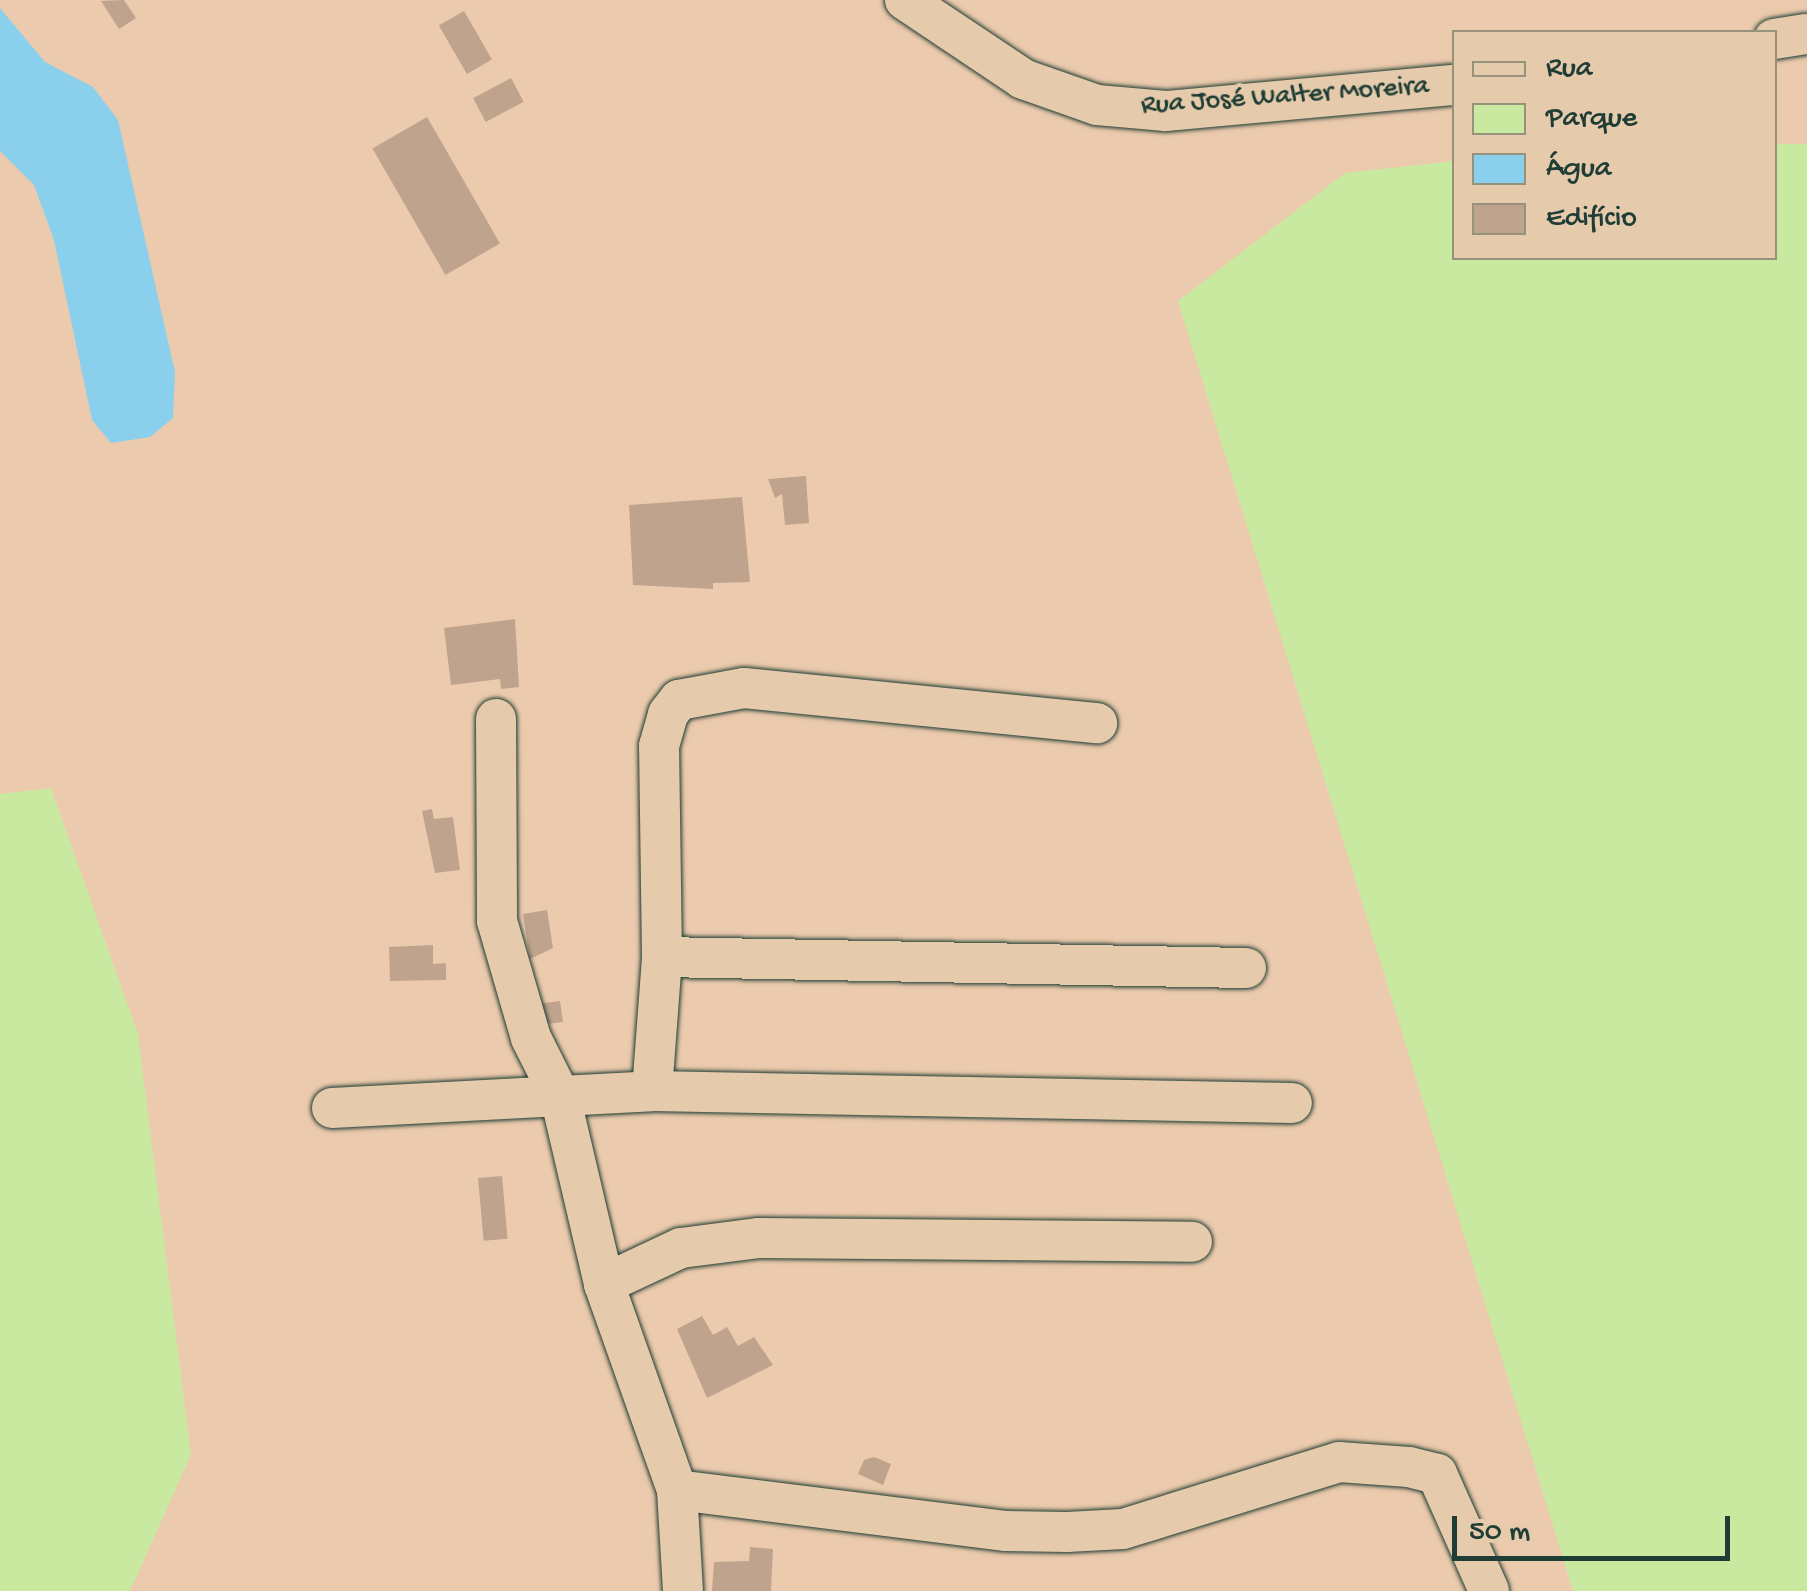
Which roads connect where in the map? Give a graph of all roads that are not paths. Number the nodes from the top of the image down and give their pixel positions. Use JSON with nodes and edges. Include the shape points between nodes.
{"nodes":[{"id":1,"x":905,"y":0,"type":"edge"},
{"id":2,"x":1807,"y":34,"type":"edge"},
{"id":3,"x":1777,"y":39,"type":"edge"},
{"id":4,"x":1452,"y":85,"type":"edge"},
{"id":5,"x":496,"y":720,"type":"dead end"},
{"id":6,"x":1097,"y":723,"type":"dead end"},
{"id":7,"x":662,"y":957,"type":"junction"},
{"id":8,"x":1246,"y":968,"type":"dead end"},
{"id":9,"x":652,"y":1091,"type":"junction"},
{"id":10,"x":560,"y":1096,"type":"junction"},
{"id":11,"x":1292,"y":1103,"type":"dead end"},
{"id":12,"x":332,"y":1108,"type":"dead end"},
{"id":13,"x":1192,"y":1242,"type":"dead end"},
{"id":14,"x":604,"y":1284,"type":"junction"},
{"id":15,"x":677,"y":1490,"type":"junction"},
{"id":16,"x":683,"y":1591,"type":"edge"},
{"id":17,"x":1489,"y":1591,"type":"edge"}],
"edges":[{"from":1,"to":4,"type":"street","name":"Rua José Walter Moreira","via":[[1023,79],[1097,105],[1166,111]]},
{"from":2,"to":3,"type":"street"},
{"from":5,"to":10,"type":"street","via":[[497,920],[531,1038]]},
{"from":6,"to":7,"type":"street","via":[[744,688],[679,700],[660,746]]},
{"from":7,"to":8,"type":"street"},
{"from":7,"to":9,"type":"street"},
{"from":9,"to":10,"type":"street"},
{"from":9,"to":11,"type":"street"},
{"from":10,"to":12,"type":"street"},
{"from":10,"to":14,"type":"street"},
{"from":13,"to":14,"type":"street","via":[[758,1238],[680,1248]]},
{"from":14,"to":15,"type":"street"},
{"from":15,"to":16,"type":"street"},
{"from":15,"to":17,"type":"street","via":[[1006,1531],[1067,1532],[1123,1529],[1339,1462],[1408,1467],[1437,1474]]}]}
